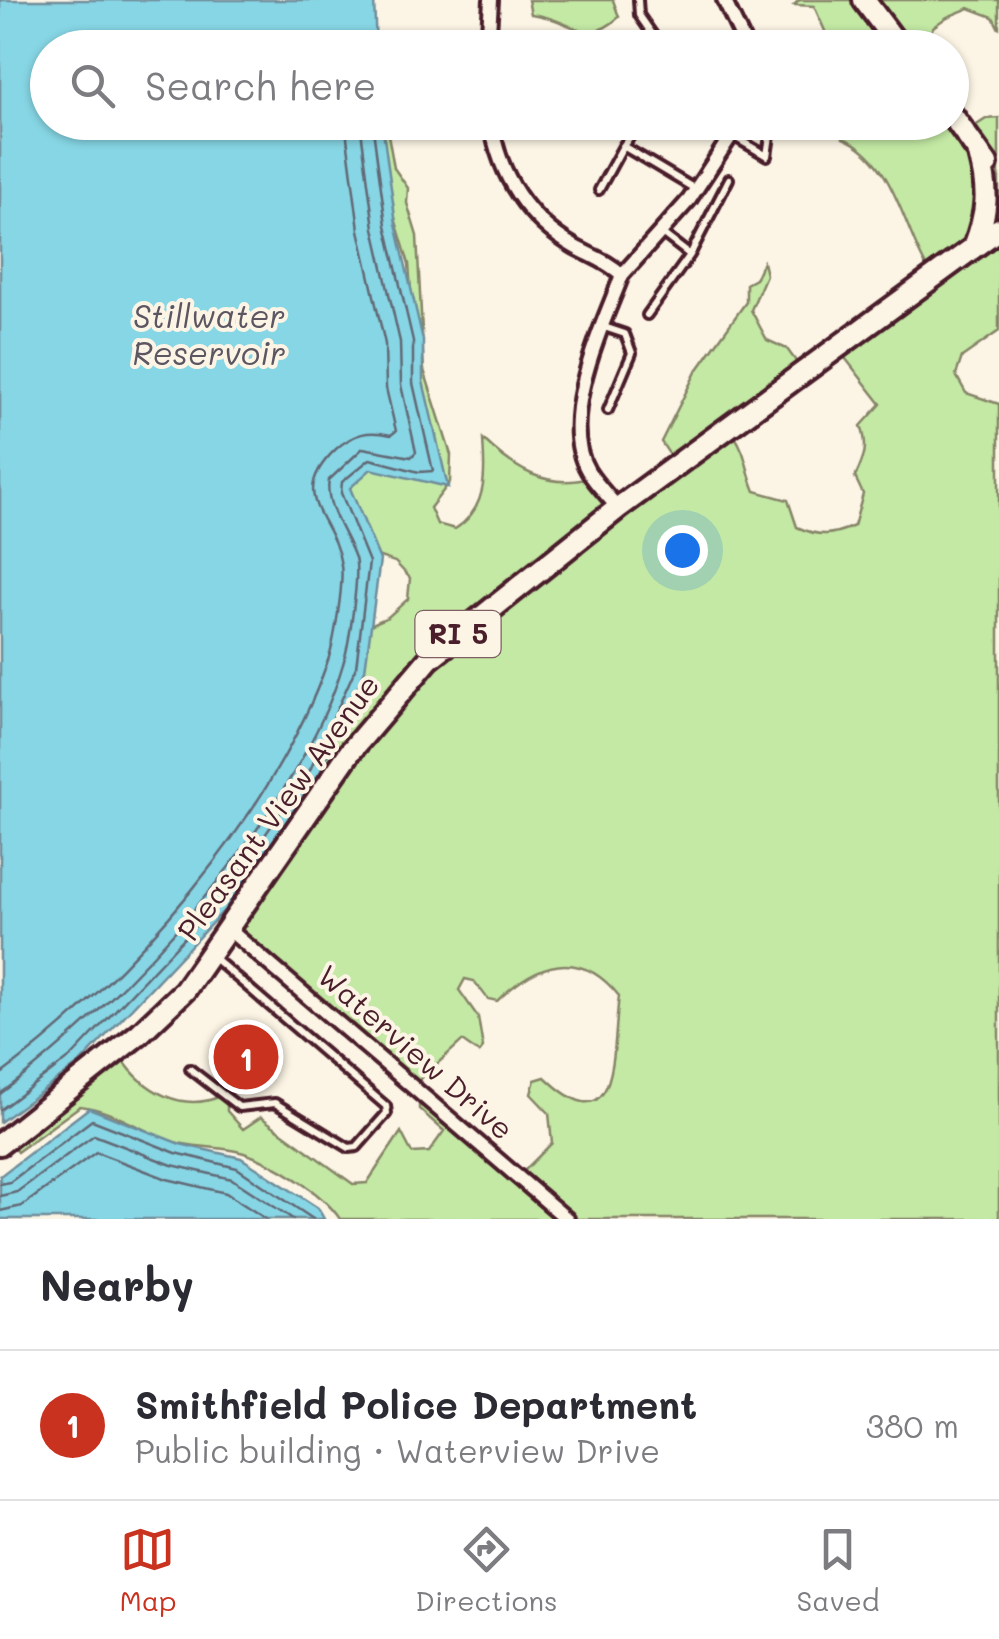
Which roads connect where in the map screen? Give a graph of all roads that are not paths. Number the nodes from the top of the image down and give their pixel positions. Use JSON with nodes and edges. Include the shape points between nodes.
{"nodes":[{"id":1,"x":491,"y":0,"type":"edge"},
{"id":2,"x":638,"y":0,"type":"edge"},
{"id":3,"x":724,"y":0,"type":"edge"},
{"id":4,"x":864,"y":0,"type":"edge"},
{"id":5,"x":489,"y":30,"type":"edge"},
{"id":6,"x":649,"y":30,"type":"edge"},
{"id":7,"x":738,"y":30,"type":"edge"},
{"id":8,"x":886,"y":30,"type":"edge"},
{"id":9,"x":495,"y":140,"type":"edge"},
{"id":10,"x":628,"y":140,"type":"edge"},
{"id":11,"x":730,"y":140,"type":"edge"},
{"id":12,"x":749,"y":140,"type":"edge"},
{"id":13,"x":769,"y":140,"type":"edge"},
{"id":14,"x":969,"y":140,"type":"edge"},
{"id":15,"x":623,"y":146,"type":"junction"},
{"id":16,"x":979,"y":154,"type":"junction"},
{"id":17,"x":729,"y":178,"type":"dead end"},
{"id":18,"x":999,"y":182,"type":"edge"},
{"id":19,"x":599,"y":190,"type":"dead end"},
{"id":20,"x":696,"y":190,"type":"junction"},
{"id":21,"x":999,"y":229,"type":"edge"},
{"id":22,"x":663,"y":234,"type":"junction"},
{"id":23,"x":974,"y":247,"type":"junction"},
{"id":24,"x":690,"y":255,"type":"junction"},
{"id":25,"x":622,"y":275,"type":"junction"},
{"id":26,"x":647,"y":315,"type":"dead end"},
{"id":27,"x":600,"y":325,"type":"junction"},
{"id":28,"x":608,"y":410,"type":"dead end"},
{"id":29,"x":618,"y":508,"type":"junction"},
{"id":30,"x":227,"y":928,"type":"junction"},
{"id":31,"x":210,"y":954,"type":"junction"},
{"id":32,"x":190,"y":1069,"type":"dead end"},
{"id":33,"x":6,"y":1139,"type":"edge"},
{"id":34,"x":568,"y":1219,"type":"edge"}],
"edges":[{"from":1,"to":5,"type":"street"},
{"from":2,"to":6,"type":"lane"},
{"from":3,"to":7,"type":"street"},
{"from":4,"to":8,"type":"main road"},
{"from":9,"to":25,"type":"street","via":[[500,162],[532,215]]},
{"from":10,"to":15,"type":"lane"},
{"from":11,"to":20,"type":"street"},
{"from":12,"to":13,"type":"lane","via":[[767,156]]},
{"from":14,"to":16,"type":"main road"},
{"from":15,"to":19,"type":"lane"},
{"from":15,"to":20,"type":"lane"},
{"from":16,"to":18,"type":"main road"},
{"from":16,"to":23,"type":"main road","via":[[988,212]]},
{"from":17,"to":24,"type":"lane"},
{"from":20,"to":22,"type":"street"},
{"from":21,"to":23,"type":"main road","name":"Pleasant View Avenue","number":"RI 5"},
{"from":22,"to":24,"type":"lane"},
{"from":22,"to":25,"type":"street"},
{"from":23,"to":29,"type":"main road","name":"Pleasant View Avenue","number":"RI 5"},
{"from":24,"to":26,"type":"lane"},
{"from":25,"to":27,"type":"street"},
{"from":27,"to":28,"type":"lane","via":[[625,334],[632,353]]},
{"from":27,"to":29,"type":"street","via":[[578,425],[586,468]]},
{"from":29,"to":30,"type":"main road","name":"Pleasant View Avenue","number":"RI 5","via":[[428,658],[350,752]]},
{"from":30,"to":31,"type":"main road","name":"Pleasant View Avenue","number":"RI 5"},
{"from":30,"to":34,"type":"street","name":"Waterview Drive"},
{"from":31,"to":32,"type":"lane","via":[[387,1112],[358,1148],[350,1148],[275,1103],[239,1107]]},
{"from":31,"to":33,"type":"main road","name":"Pleasant View Avenue","number":"RI 5","via":[[185,990],[140,1032]]}]}
